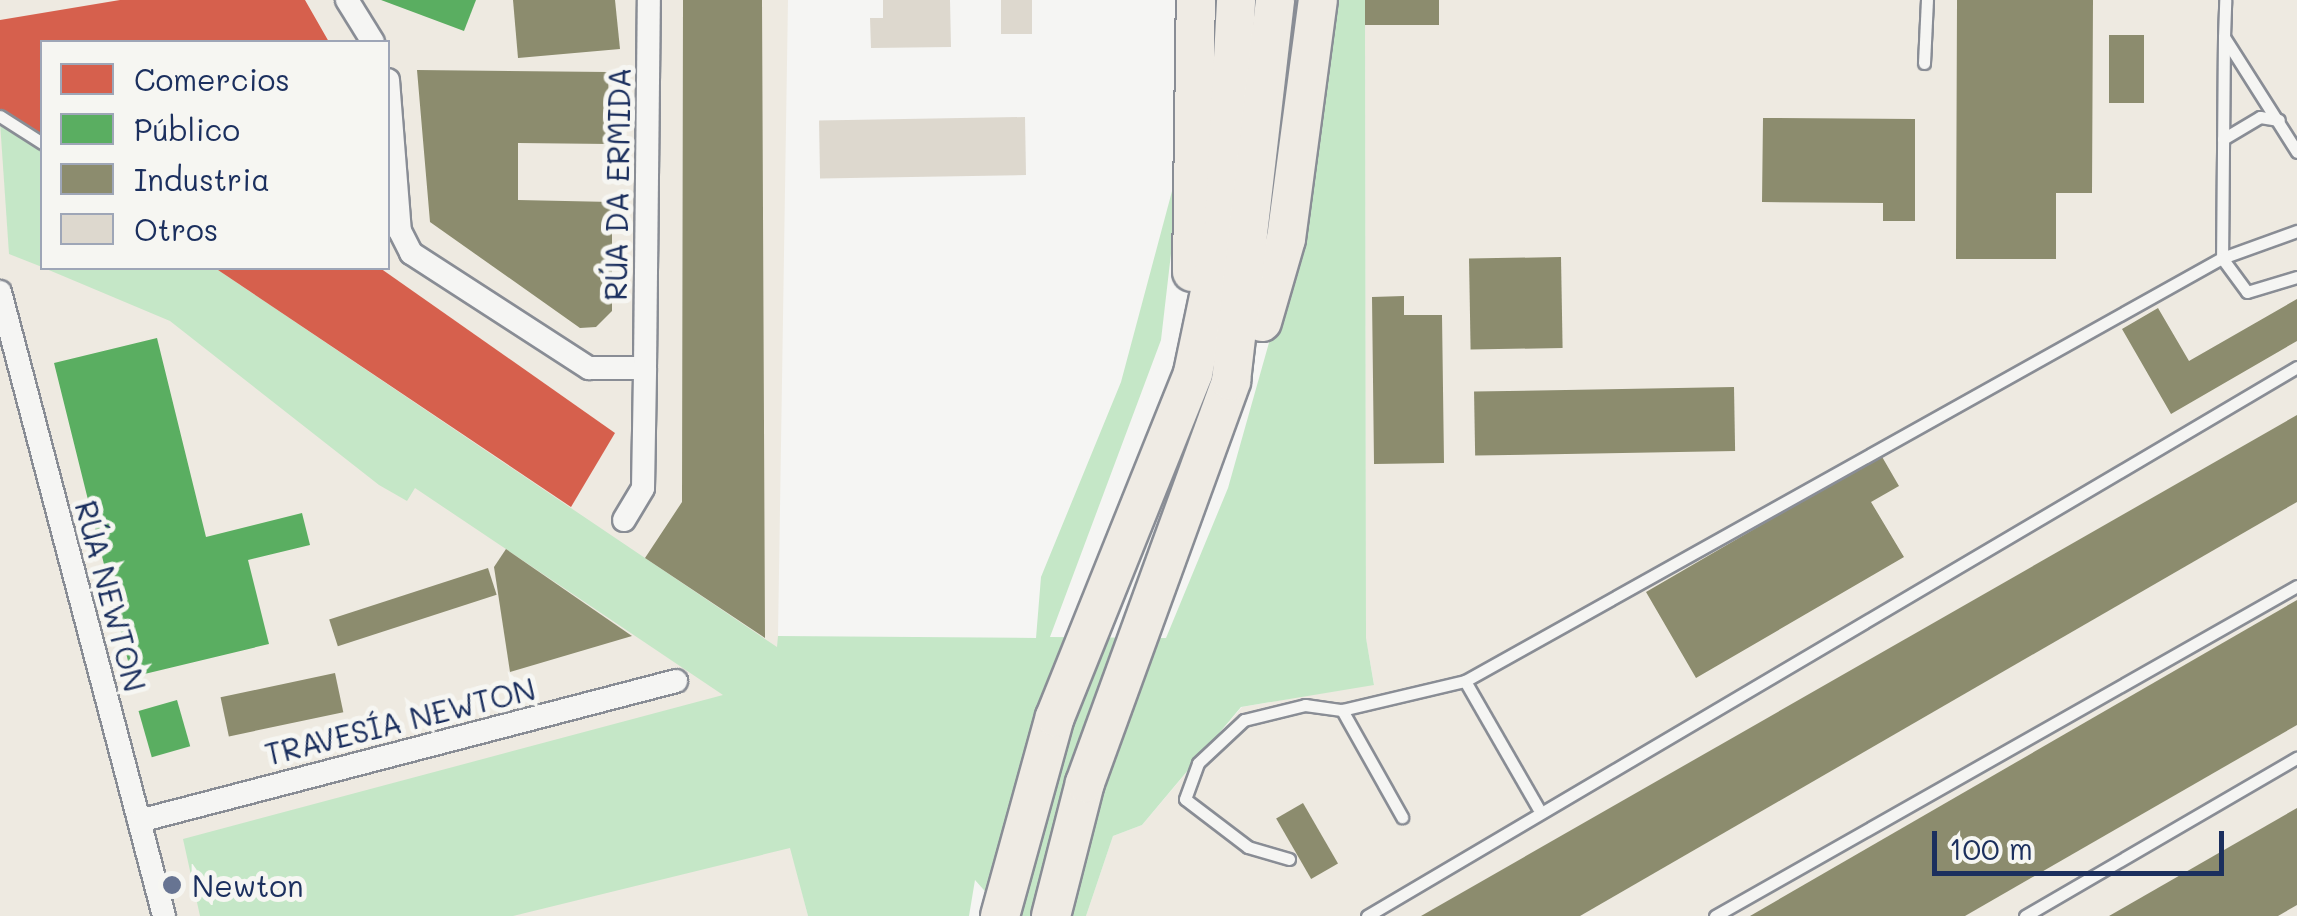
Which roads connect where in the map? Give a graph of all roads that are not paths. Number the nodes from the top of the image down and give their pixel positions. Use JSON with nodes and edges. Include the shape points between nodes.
{"nodes":[{"id":1,"x":347,"y":0,"type":"edge"},
{"id":2,"x":648,"y":0,"type":"edge"},
{"id":3,"x":1196,"y":0,"type":"edge"},
{"id":4,"x":1236,"y":0,"type":"edge"},
{"id":5,"x":1275,"y":0,"type":"edge"},
{"id":6,"x":1318,"y":0,"type":"edge"},
{"id":7,"x":1927,"y":0,"type":"edge"},
{"id":8,"x":2224,"y":0,"type":"edge"},
{"id":9,"x":2224,"y":37,"type":"junction"},
{"id":10,"x":372,"y":40,"type":"edge"},
{"id":11,"x":1924,"y":63,"type":"dead end"},
{"id":12,"x":390,"y":105,"type":"edge"},
{"id":13,"x":0,"y":116,"type":"edge"},
{"id":14,"x":2279,"y":120,"type":"junction"},
{"id":15,"x":2223,"y":138,"type":"junction"},
{"id":16,"x":40,"y":142,"type":"edge"},
{"id":17,"x":2297,"y":152,"type":"edge"},
{"id":18,"x":2295,"y":236,"type":"edge"},
{"id":19,"x":2222,"y":258,"type":"junction"},
{"id":20,"x":2297,"y":276,"type":"edge"},
{"id":21,"x":0,"y":296,"type":"edge"},
{"id":22,"x":2297,"y":367,"type":"edge"},
{"id":23,"x":645,"y":368,"type":"junction"},
{"id":24,"x":1231,"y":380,"type":"junction"},
{"id":25,"x":1157,"y":466,"type":"junction"},
{"id":26,"x":624,"y":520,"type":"dead end"},
{"id":27,"x":2297,"y":586,"type":"edge"},
{"id":28,"x":676,"y":682,"type":"dead end"},
{"id":29,"x":1465,"y":682,"type":"junction"},
{"id":30,"x":1342,"y":710,"type":"junction"},
{"id":31,"x":2297,"y":758,"type":"edge"},
{"id":32,"x":1538,"y":808,"type":"junction"},
{"id":33,"x":1402,"y":818,"type":"dead end"},
{"id":34,"x":139,"y":820,"type":"junction"},
{"id":35,"x":1289,"y":858,"type":"dead end"},
{"id":36,"x":1055,"y":904,"type":"edge"},
{"id":37,"x":164,"y":916,"type":"edge"},
{"id":38,"x":1000,"y":916,"type":"edge"},
{"id":39,"x":1367,"y":916,"type":"edge"},
{"id":40,"x":1714,"y":916,"type":"edge"},
{"id":41,"x":2024,"y":916,"type":"edge"}],
"edges":[{"from":1,"to":10,"type":"street"},
{"from":2,"to":23,"type":"street","name":"RÚA DA ERMIDA"},
{"from":3,"to":25,"type":"highway","via":[[1196,243]]},
{"from":4,"to":25,"type":"highway","via":[[1224,224],[1193,372]]},
{"from":5,"to":24,"type":"highway"},
{"from":6,"to":24,"type":"highway","via":[[1286,239],[1256,345]]},
{"from":7,"to":11,"type":"lane"},
{"from":8,"to":9,"type":"lane"},
{"from":9,"to":14,"type":"lane"},
{"from":9,"to":15,"type":"lane"},
{"from":12,"to":23,"type":"street","via":[[400,231],[411,254],[589,368]]},
{"from":13,"to":16,"type":"lane"},
{"from":14,"to":15,"type":"lane","via":[[2260,116]]},
{"from":14,"to":17,"type":"lane"},
{"from":15,"to":19,"type":"lane"},
{"from":18,"to":19,"type":"lane"},
{"from":19,"to":20,"type":"lane","via":[[2247,292]]},
{"from":19,"to":29,"type":"lane"},
{"from":21,"to":34,"type":"street","name":"RÚA NEWTON"},
{"from":22,"to":32,"type":"lane"},
{"from":23,"to":26,"type":"street","name":"RÚA DA ERMIDA","via":[[643,488]]},
{"from":24,"to":36,"type":"highway","via":[[1144,617]]},
{"from":25,"to":38,"type":"highway","via":[[1034,780]]},
{"from":27,"to":40,"type":"lane"},
{"from":28,"to":34,"type":"street","name":"TRAVESÍA NEWTON"},
{"from":29,"to":30,"type":"lane"},
{"from":29,"to":32,"type":"lane"},
{"from":30,"to":33,"type":"lane"},
{"from":30,"to":35,"type":"lane","via":[[1305,705],[1244,720],[1198,763],[1185,799],[1248,846]]},
{"from":31,"to":41,"type":"lane"},
{"from":32,"to":39,"type":"lane"},
{"from":34,"to":37,"type":"street","name":"RÚA NEWTON"}]}
